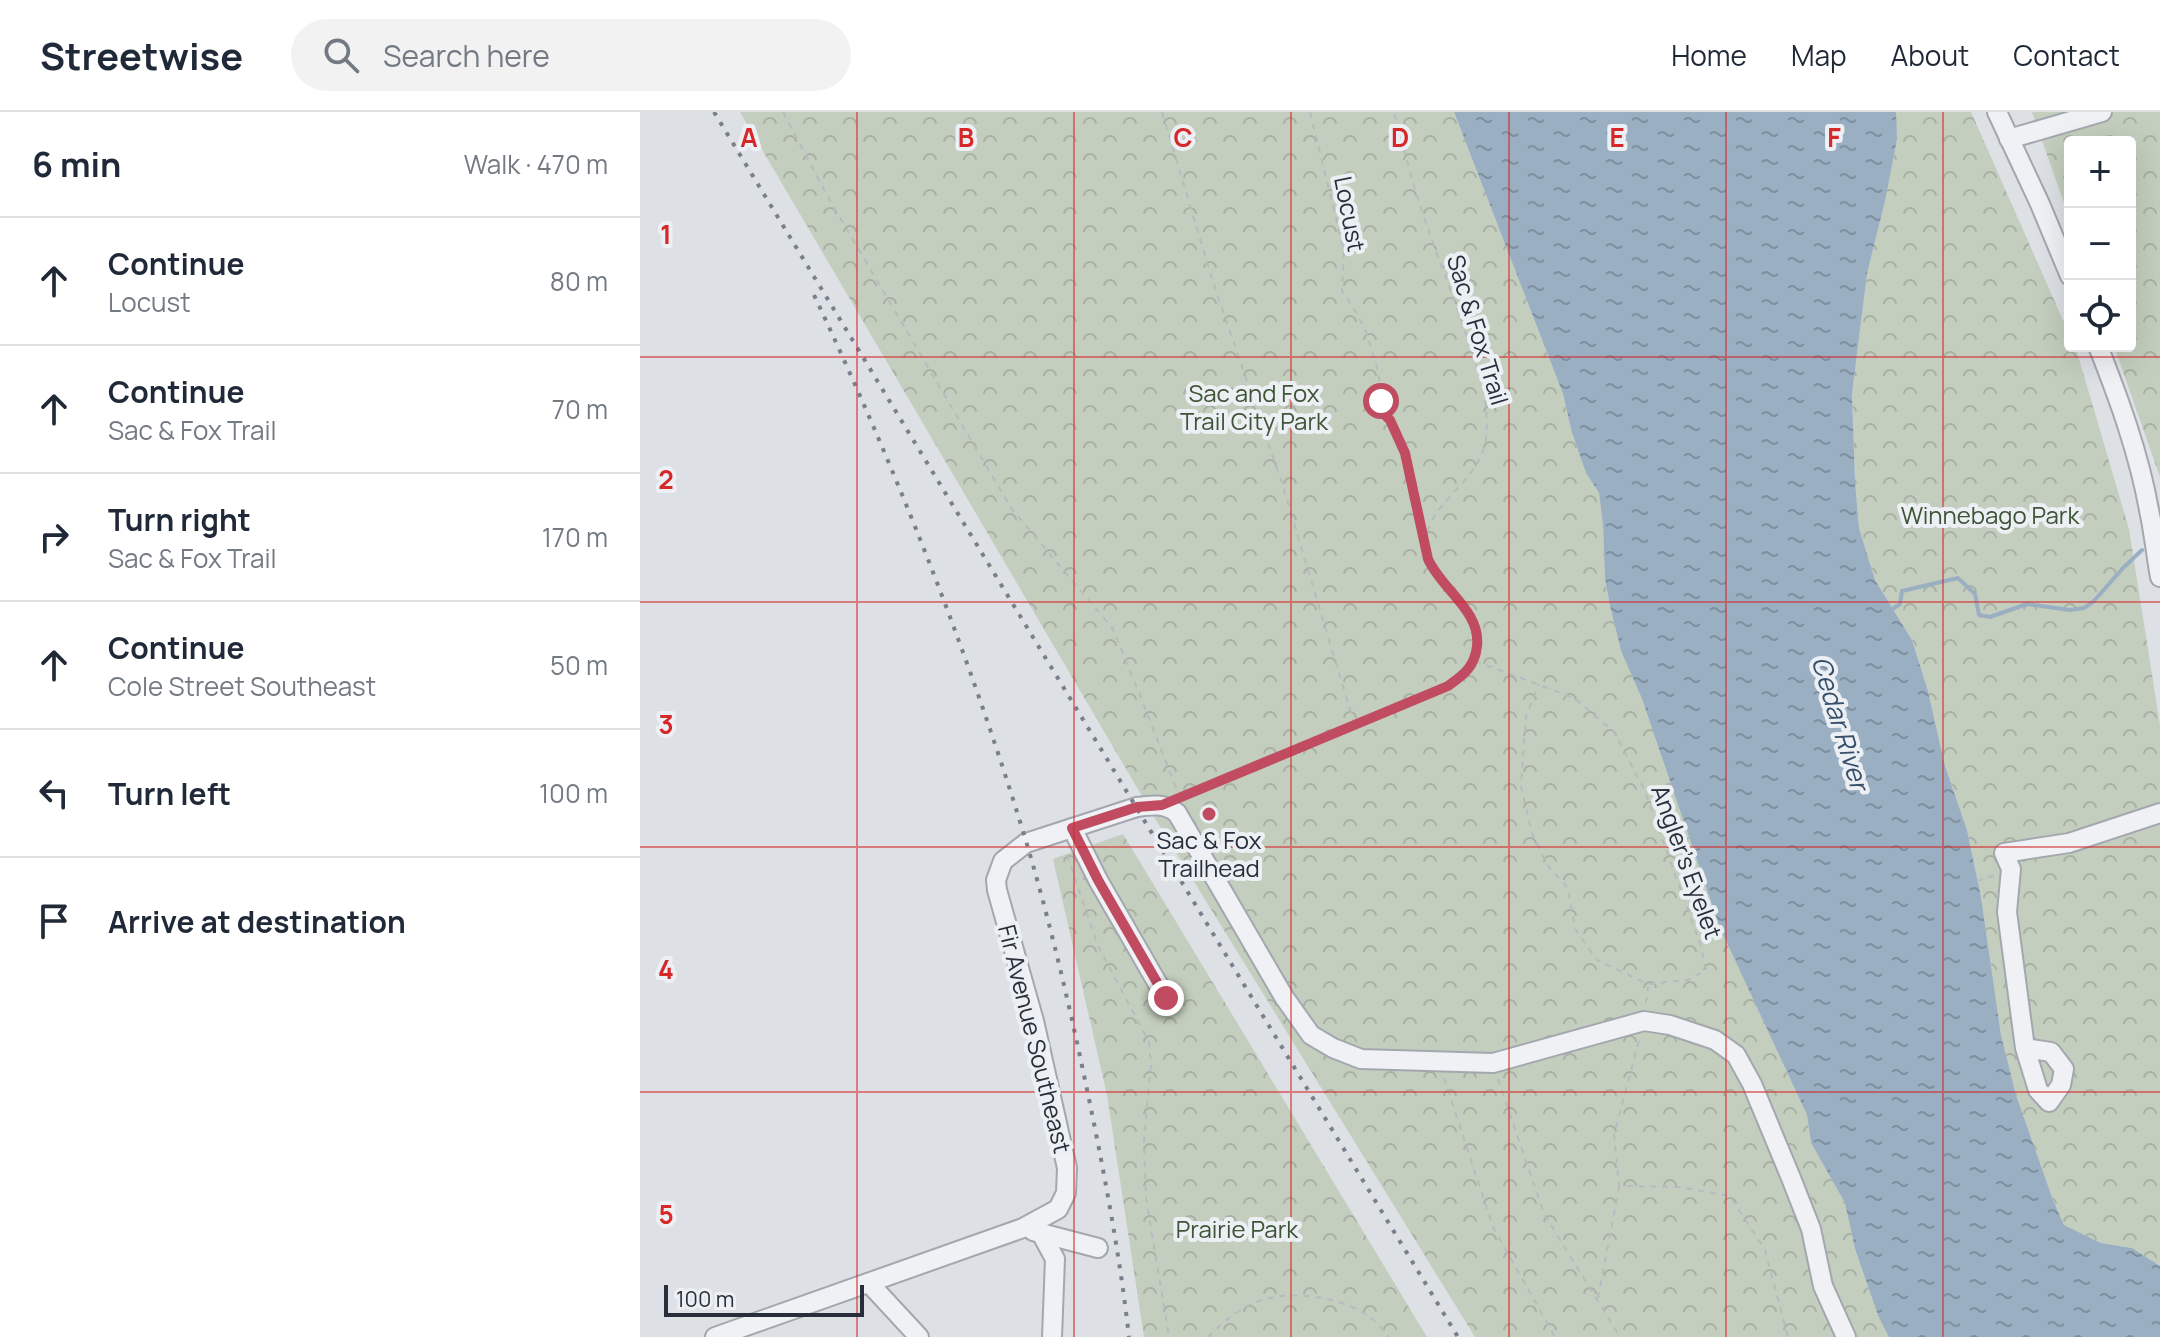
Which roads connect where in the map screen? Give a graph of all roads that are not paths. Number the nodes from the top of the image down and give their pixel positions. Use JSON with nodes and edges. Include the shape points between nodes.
{"nodes":[{"id":1,"x":1997,"y":112,"type":"edge"},
{"id":2,"x":2102,"y":112,"type":"edge"},
{"id":3,"x":2009,"y":139,"type":"junction"},
{"id":4,"x":2064,"y":262,"type":"edge"},
{"id":5,"x":2100,"y":352,"type":"edge"},
{"id":6,"x":2160,"y":577,"type":"edge"},
{"id":7,"x":2160,"y":813,"type":"edge"},
{"id":8,"x":1066,"y":830,"type":"junction"},
{"id":9,"x":1166,"y":998,"type":"dead end"},
{"id":10,"x":2025,"y":1048,"type":"dead end"},
{"id":11,"x":1032,"y":1231,"type":"junction"},
{"id":12,"x":1098,"y":1248,"type":"dead end"},
{"id":13,"x":869,"y":1283,"type":"junction"},
{"id":14,"x":715,"y":1337,"type":"edge"},
{"id":15,"x":919,"y":1337,"type":"edge"},
{"id":16,"x":1052,"y":1337,"type":"edge"},
{"id":17,"x":1846,"y":1337,"type":"edge"}],
"edges":[{"from":1,"to":3,"type":"street"},
{"from":2,"to":3,"type":"street"},
{"from":3,"to":4,"type":"street"},
{"from":5,"to":6,"type":"street","via":[[2136,457]]},
{"from":7,"to":10,"type":"street","via":[[2069,843],[2004,853],[2011,869],[2007,912]]},
{"from":8,"to":9,"type":"street"},
{"from":8,"to":11,"type":"street","name":"Fir Avenue Southeast","via":[[1015,850],[999,867],[996,880],[1067,1168],[1066,1193],[1058,1209]]},
{"from":8,"to":17,"type":"street","via":[[1171,802],[1311,1035],[1361,1059],[1493,1063],[1644,1021],[1715,1040],[1736,1055],[1752,1084],[1811,1229],[1823,1286]]},
{"from":11,"to":12,"type":"street"},
{"from":11,"to":13,"type":"street"},
{"from":11,"to":16,"type":"street","via":[[1055,1259]]},
{"from":13,"to":14,"type":"street"},
{"from":13,"to":15,"type":"street"}]}
